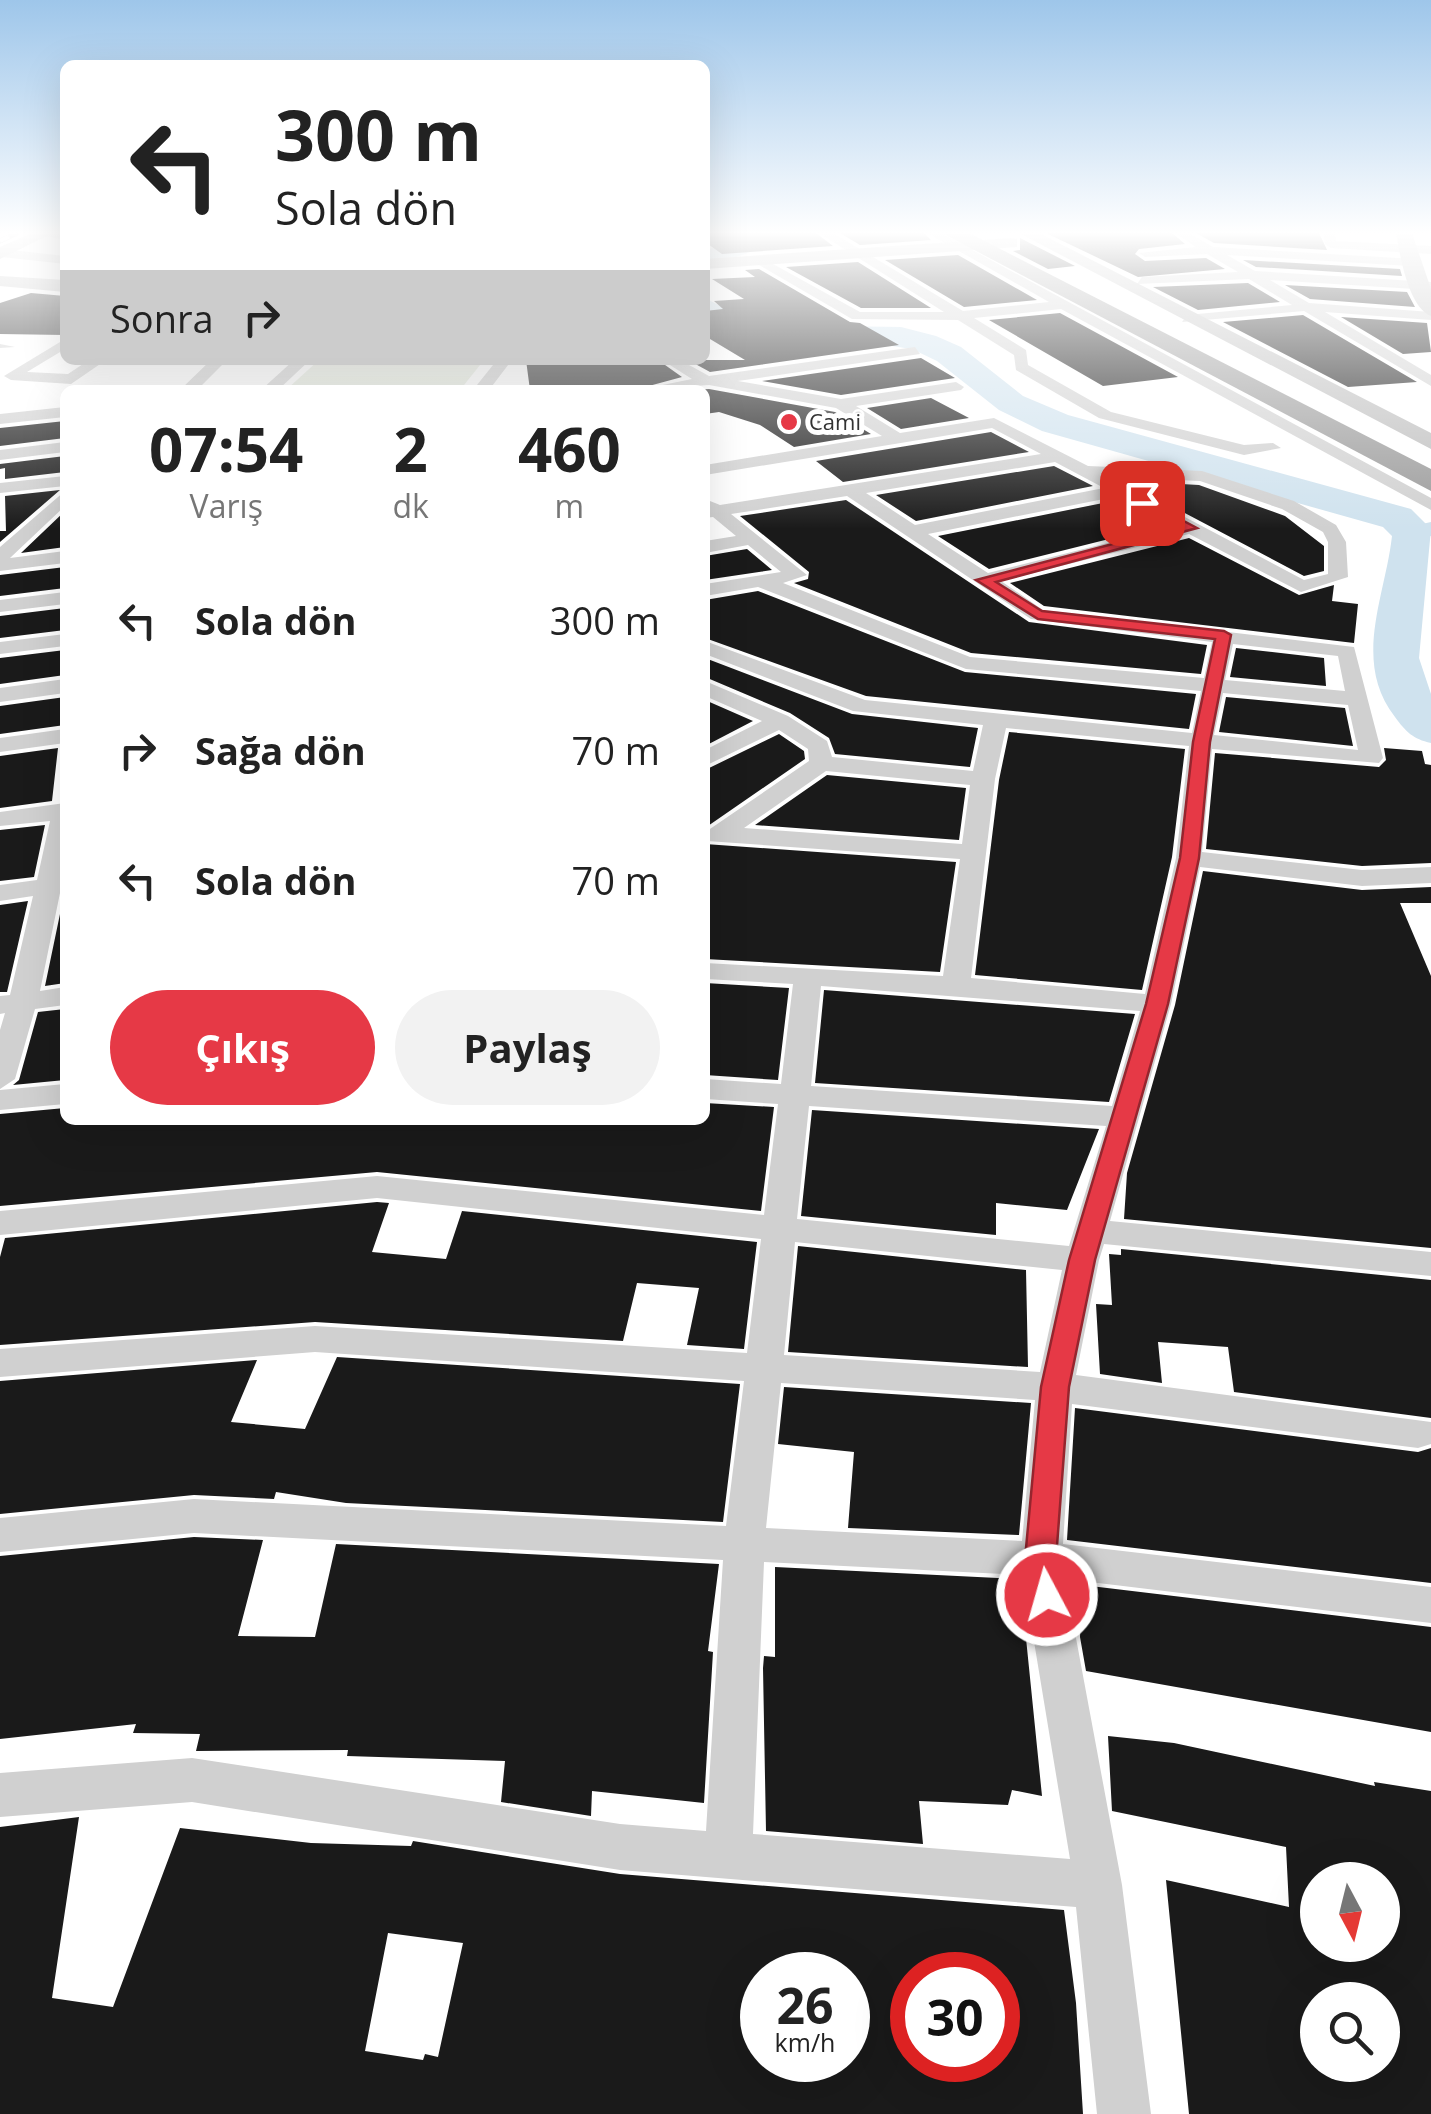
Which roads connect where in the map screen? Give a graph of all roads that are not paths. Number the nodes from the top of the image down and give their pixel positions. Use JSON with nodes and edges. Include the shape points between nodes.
{"nodes":[{"id":1,"x":985,"y":332,"type":"edge"},
{"id":2,"x":1116,"y":332,"type":"edge"},
{"id":3,"x":1157,"y":332,"type":"edge"},
{"id":4,"x":1178,"y":332,"type":"edge"},
{"id":5,"x":1212,"y":332,"type":"edge"},
{"id":6,"x":1348,"y":332,"type":"edge"},
{"id":7,"x":0,"y":346,"type":"edge"},
{"id":8,"x":60,"y":346,"type":"edge"},
{"id":9,"x":11,"y":347,"type":"dead end"},
{"id":10,"x":812,"y":348,"type":"dead end"},
{"id":11,"x":915,"y":351,"type":"dead end"},
{"id":12,"x":837,"y":363,"type":"junction"},
{"id":13,"x":91,"y":365,"type":"edge"},
{"id":14,"x":215,"y":365,"type":"edge"},
{"id":15,"x":297,"y":365,"type":"edge"},
{"id":16,"x":501,"y":365,"type":"edge"},
{"id":17,"x":678,"y":365,"type":"edge"},
{"id":18,"x":5,"y":380,"type":"edge"},
{"id":19,"x":705,"y":380,"type":"junction"},
{"id":20,"x":1431,"y":381,"type":"edge"},
{"id":21,"x":193,"y":385,"type":"edge"},
{"id":22,"x":275,"y":385,"type":"edge"},
{"id":23,"x":485,"y":385,"type":"edge"},
{"id":24,"x":676,"y":385,"type":"edge"},
{"id":25,"x":956,"y":387,"type":"dead end"},
{"id":26,"x":932,"y":390,"type":"junction"},
{"id":27,"x":890,"y":396,"type":"junction"},
{"id":28,"x":841,"y":404,"type":"junction"},
{"id":29,"x":60,"y":413,"type":"edge"},
{"id":30,"x":0,"y":419,"type":"edge"},
{"id":31,"x":994,"y":423,"type":"junction"},
{"id":32,"x":896,"y":438,"type":"junction"},
{"id":33,"x":1431,"y":442,"type":"edge"},
{"id":34,"x":60,"y":448,"type":"edge"},
{"id":35,"x":1273,"y":448,"type":"dead end"},
{"id":36,"x":1431,"y":454,"type":"edge"},
{"id":37,"x":0,"y":455,"type":"edge"},
{"id":38,"x":1056,"y":457,"type":"junction"},
{"id":39,"x":710,"y":469,"type":"edge"},
{"id":40,"x":1080,"y":471,"type":"junction"},
{"id":41,"x":1431,"y":481,"type":"edge"},
{"id":42,"x":60,"y":482,"type":"edge"},
{"id":43,"x":0,"y":488,"type":"edge"},
{"id":44,"x":852,"y":491,"type":"junction"},
{"id":45,"x":1118,"y":491,"type":"junction"},
{"id":46,"x":60,"y":500,"type":"edge"},
{"id":47,"x":1431,"y":504,"type":"edge"},
{"id":48,"x":710,"y":509,"type":"edge"},
{"id":49,"x":710,"y":510,"type":"edge"},
{"id":50,"x":60,"y":519,"type":"edge"},
{"id":51,"x":34,"y":522,"type":"junction"},
{"id":52,"x":0,"y":526,"type":"edge"},
{"id":53,"x":1190,"y":528,"type":"junction"},
{"id":54,"x":913,"y":531,"type":"junction"},
{"id":55,"x":754,"y":539,"type":"junction"},
{"id":56,"x":710,"y":546,"type":"edge"},
{"id":57,"x":0,"y":557,"type":"edge"},
{"id":58,"x":60,"y":558,"type":"edge"},
{"id":59,"x":0,"y":565,"type":"edge"},
{"id":60,"x":983,"y":580,"type":"junction"},
{"id":61,"x":760,"y":581,"type":"junction"},
{"id":62,"x":710,"y":589,"type":"edge"},
{"id":63,"x":60,"y":599,"type":"edge"},
{"id":64,"x":0,"y":606,"type":"edge"},
{"id":65,"x":1224,"y":635,"type":"junction"},
{"id":66,"x":60,"y":641,"type":"edge"},
{"id":67,"x":0,"y":648,"type":"edge"},
{"id":68,"x":712,"y":656,"type":"edge"},
{"id":69,"x":60,"y":687,"type":"edge"},
{"id":70,"x":1214,"y":687,"type":"junction"},
{"id":71,"x":710,"y":690,"type":"edge"},
{"id":72,"x":0,"y":694,"type":"edge"},
{"id":73,"x":1358,"y":699,"type":"junction"},
{"id":74,"x":996,"y":720,"type":"junction"},
{"id":75,"x":780,"y":721,"type":"junction"},
{"id":76,"x":60,"y":737,"type":"edge"},
{"id":77,"x":1201,"y":742,"type":"junction"},
{"id":78,"x":0,"y":745,"type":"edge"},
{"id":79,"x":710,"y":756,"type":"edge"},
{"id":80,"x":822,"y":762,"type":"junction"},
{"id":81,"x":983,"y":778,"type":"junction"},
{"id":82,"x":60,"y":812,"type":"edge"},
{"id":83,"x":0,"y":819,"type":"edge"},
{"id":84,"x":712,"y":838,"type":"edge"},
{"id":85,"x":974,"y":852,"type":"junction"},
{"id":86,"x":1190,"y":858,"type":"junction"},
{"id":87,"x":1431,"y":875,"type":"edge"},
{"id":88,"x":58,"y":884,"type":"edge"},
{"id":89,"x":0,"y":893,"type":"edge"},
{"id":90,"x":710,"y":971,"type":"edge"},
{"id":91,"x":808,"y":977,"type":"junction"},
{"id":92,"x":956,"y":985,"type":"junction"},
{"id":93,"x":60,"y":997,"type":"edge"},
{"id":94,"x":12,"y":1003,"type":"edge"},
{"id":95,"x":1157,"y":1004,"type":"junction"},
{"id":96,"x":0,"y":1079,"type":"edge"},
{"id":97,"x":710,"y":1089,"type":"edge"},
{"id":98,"x":60,"y":1094,"type":"edge"},
{"id":99,"x":792,"y":1095,"type":"junction"},
{"id":100,"x":0,"y":1100,"type":"edge"},
{"id":101,"x":1124,"y":1117,"type":"junction"},
{"id":102,"x":0,"y":1223,"type":"edge"},
{"id":103,"x":783,"y":1228,"type":"junction"},
{"id":104,"x":1086,"y":1245,"type":"junction"},
{"id":105,"x":1431,"y":1264,"type":"edge"},
{"id":106,"x":0,"y":1363,"type":"edge"},
{"id":107,"x":763,"y":1368,"type":"junction"},
{"id":108,"x":1055,"y":1387,"type":"junction"},
{"id":109,"x":1418,"y":1433,"type":"dead end"},
{"id":110,"x":0,"y":1534,"type":"edge"},
{"id":111,"x":744,"y":1544,"type":"junction"},
{"id":112,"x":1040,"y":1559,"type":"junction"},
{"id":113,"x":1431,"y":1605,"type":"edge"},
{"id":114,"x":0,"y":1795,"type":"edge"},
{"id":115,"x":728,"y":1855,"type":"junction"},
{"id":116,"x":1098,"y":1885,"type":"junction"},
{"id":117,"x":1124,"y":2114,"type":"edge"}],
"edges":[{"from":1,"to":35,"type":"street","via":[[1021,353],[1021,367],[1105,415],[1244,450]]},
{"from":2,"to":47,"type":"street"},
{"from":3,"to":41,"type":"highway"},
{"from":4,"to":36,"type":"highway"},
{"from":5,"to":33,"type":"street"},
{"from":6,"to":20,"type":"street"},
{"from":7,"to":9,"type":"lane"},
{"from":8,"to":18,"type":"street"},
{"from":10,"to":12,"type":"street"},
{"from":11,"to":12,"type":"street"},
{"from":12,"to":19,"type":"street"},
{"from":12,"to":27,"type":"street"},
{"from":13,"to":18,"type":"street","via":[[70,379]]},
{"from":14,"to":21,"type":"street"},
{"from":15,"to":22,"type":"street"},
{"from":16,"to":23,"type":"street"},
{"from":17,"to":19,"type":"street"},
{"from":19,"to":24,"type":"street"},
{"from":19,"to":28,"type":"street"},
{"from":25,"to":26,"type":"street"},
{"from":26,"to":27,"type":"street"},
{"from":26,"to":31,"type":"street"},
{"from":27,"to":28,"type":"street"},
{"from":28,"to":32,"type":"street"},
{"from":29,"to":30,"type":"street"},
{"from":31,"to":32,"type":"street"},
{"from":31,"to":38,"type":"street"},
{"from":32,"to":39,"type":"street"},
{"from":34,"to":37,"type":"street"},
{"from":38,"to":40,"type":"street"},
{"from":38,"to":44,"type":"street"},
{"from":40,"to":45,"type":"street"},
{"from":40,"to":53,"type":"street","via":[[1202,476],[1288,505],[1330,530],[1338,577],[1300,586]]},
{"from":42,"to":43,"type":"street"},
{"from":44,"to":48,"type":"street"},
{"from":44,"to":54,"type":"street"},
{"from":45,"to":53,"type":"street"},
{"from":45,"to":54,"type":"street"},
{"from":46,"to":51,"type":"street"},
{"from":49,"to":55,"type":"street"},
{"from":50,"to":51,"type":"street"},
{"from":51,"to":52,"type":"street"},
{"from":51,"to":57,"type":"street"},
{"from":53,"to":60,"type":"street"},
{"from":54,"to":60,"type":"street"},
{"from":55,"to":56,"type":"street"},
{"from":55,"to":61,"type":"street","via":[[797,575]]},
{"from":58,"to":59,"type":"street"},
{"from":60,"to":65,"type":"street","via":[[1038,615]]},
{"from":61,"to":62,"type":"street"},
{"from":61,"to":70,"type":"street","via":[[966,663]]},
{"from":63,"to":64,"type":"street"},
{"from":65,"to":70,"type":"street"},
{"from":65,"to":73,"type":"street","via":[[1347,651]]},
{"from":66,"to":67,"type":"street"},
{"from":68,"to":74,"type":"street","via":[[861,706]]},
{"from":69,"to":72,"type":"street"},
{"from":70,"to":73,"type":"street"},
{"from":70,"to":77,"type":"street"},
{"from":71,"to":75,"type":"street"},
{"from":73,"to":77,"type":"street","via":[[1371,758]]},
{"from":74,"to":77,"type":"street"},
{"from":74,"to":81,"type":"street"},
{"from":75,"to":79,"type":"street"},
{"from":75,"to":80,"type":"street","via":[[818,746]]},
{"from":76,"to":78,"type":"street"},
{"from":77,"to":86,"type":"street"},
{"from":80,"to":81,"type":"street"},
{"from":80,"to":84,"type":"street"},
{"from":81,"to":85,"type":"street"},
{"from":82,"to":83,"type":"street"},
{"from":84,"to":85,"type":"street"},
{"from":85,"to":92,"type":"street"},
{"from":86,"to":87,"type":"street","via":[[1362,878]]},
{"from":86,"to":95,"type":"street"},
{"from":88,"to":89,"type":"street"},
{"from":88,"to":94,"type":"street"},
{"from":90,"to":91,"type":"street"},
{"from":91,"to":92,"type":"street"},
{"from":91,"to":99,"type":"street"},
{"from":92,"to":95,"type":"street"},
{"from":93,"to":94,"type":"street"},
{"from":94,"to":96,"type":"street"},
{"from":95,"to":101,"type":"street"},
{"from":97,"to":99,"type":"street"},
{"from":98,"to":100,"type":"street"},
{"from":99,"to":101,"type":"street"},
{"from":99,"to":103,"type":"street"},
{"from":101,"to":104,"type":"street"},
{"from":102,"to":103,"type":"street","via":[[377,1187]]},
{"from":103,"to":104,"type":"street"},
{"from":103,"to":107,"type":"street"},
{"from":104,"to":105,"type":"street"},
{"from":104,"to":108,"type":"street"},
{"from":106,"to":107,"type":"street","via":[[314,1339]]},
{"from":107,"to":108,"type":"street"},
{"from":107,"to":111,"type":"street"},
{"from":108,"to":109,"type":"street"},
{"from":108,"to":112,"type":"street"},
{"from":110,"to":111,"type":"street","via":[[194,1516]]},
{"from":111,"to":112,"type":"street"},
{"from":111,"to":115,"type":"street"},
{"from":112,"to":113,"type":"street"},
{"from":112,"to":116,"type":"street"},
{"from":114,"to":115,"type":"street","via":[[192,1780],[620,1847]]},
{"from":115,"to":116,"type":"street"},
{"from":116,"to":117,"type":"street"}]}
